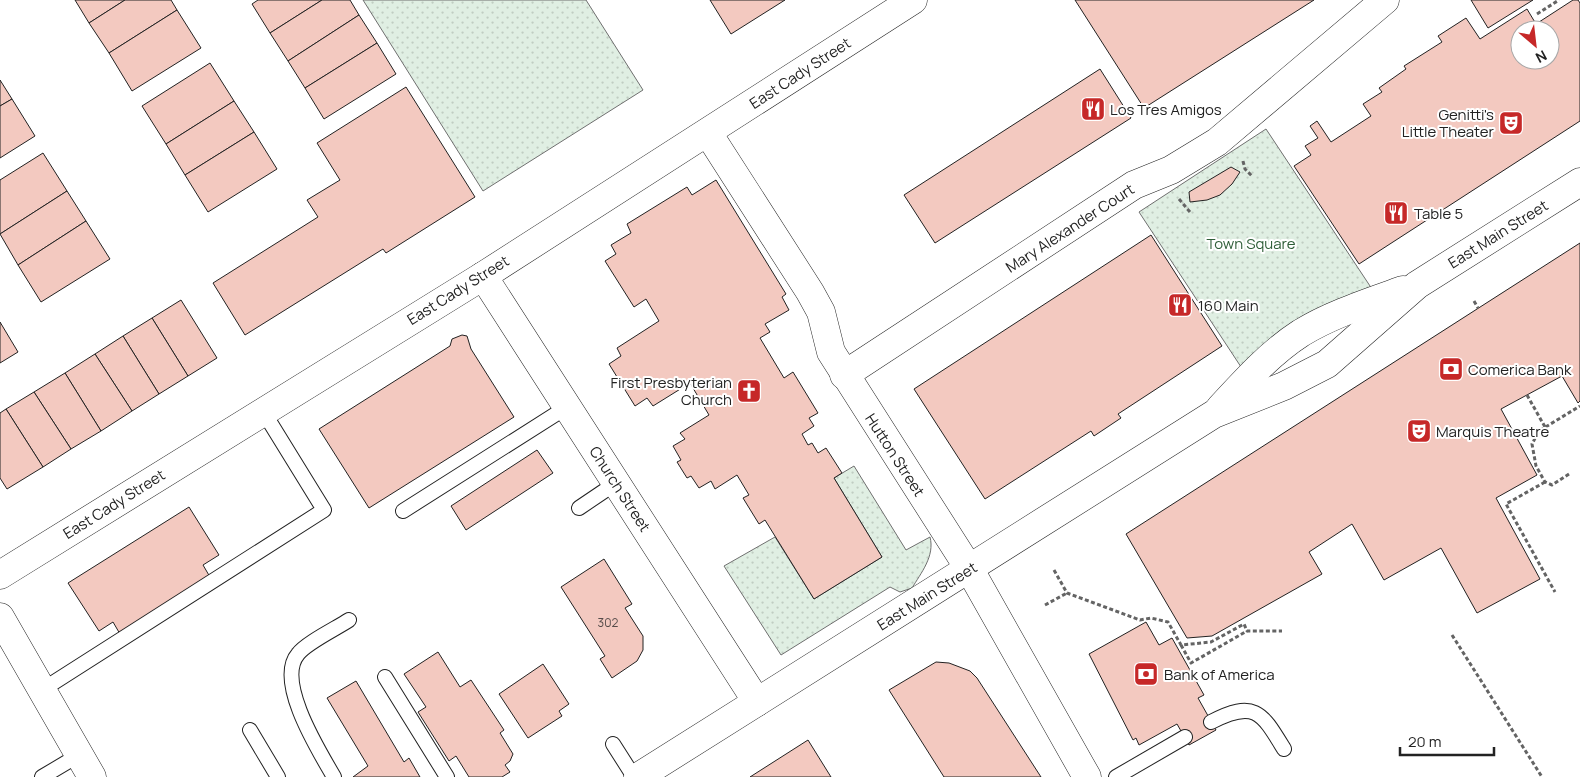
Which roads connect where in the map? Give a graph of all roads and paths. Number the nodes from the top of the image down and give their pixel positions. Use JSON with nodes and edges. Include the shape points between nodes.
{"nodes":[{"id":1,"x":913,"y":0,"type":"edge"},
{"id":2,"x":1385,"y":0,"type":"edge"},
{"id":3,"x":1559,"y":0,"type":"edge"},
{"id":4,"x":1537,"y":14,"type":"dead end"},
{"id":5,"x":708,"y":133,"type":"junction"},
{"id":6,"x":1580,"y":182,"type":"edge"},
{"id":7,"x":482,"y":276,"type":"junction"},
{"id":8,"x":1416,"y":285,"type":"junction"},
{"id":9,"x":1474,"y":301,"type":"dead end"},
{"id":10,"x":1478,"y":308,"type":"dead end"},
{"id":11,"x":844,"y":375,"type":"junction"},
{"id":12,"x":1527,"y":395,"type":"dead end"},
{"id":13,"x":567,"y":406,"type":"junction"},
{"id":14,"x":1580,"y":406,"type":"edge"},
{"id":15,"x":263,"y":411,"type":"junction"},
{"id":16,"x":1214,"y":414,"type":"junction"},
{"id":17,"x":1545,"y":427,"type":"junction"},
{"id":18,"x":1570,"y":474,"type":"dead end"},
{"id":19,"x":1545,"y":482,"type":"junction"},
{"id":20,"x":616,"y":483,"type":"junction"},
{"id":21,"x":579,"y":508,"type":"dead end"},
{"id":22,"x":404,"y":511,"type":"dead end"},
{"id":23,"x":970,"y":570,"type":"junction"},
{"id":24,"x":1054,"y":570,"type":"dead end"},
{"id":25,"x":0,"y":575,"type":"edge"},
{"id":26,"x":1555,"y":592,"type":"dead end"},
{"id":27,"x":1067,"y":593,"type":"junction"},
{"id":28,"x":1044,"y":605,"type":"dead end"},
{"id":29,"x":0,"y":617,"type":"edge"},
{"id":30,"x":349,"y":620,"type":"dead end"},
{"id":31,"x":1247,"y":631,"type":"junction"},
{"id":32,"x":1282,"y":631,"type":"dead end"},
{"id":33,"x":1452,"y":635,"type":"dead end"},
{"id":34,"x":1181,"y":645,"type":"junction"},
{"id":35,"x":385,"y":678,"type":"dead end"},
{"id":36,"x":42,"y":690,"type":"junction"},
{"id":37,"x":758,"y":702,"type":"junction"},
{"id":38,"x":1211,"y":722,"type":"dead end"},
{"id":39,"x":250,"y":730,"type":"dead end"},
{"id":40,"x":1185,"y":737,"type":"dead end"},
{"id":41,"x":613,"y":744,"type":"dead end"},
{"id":42,"x":1284,"y":750,"type":"dead end"},
{"id":43,"x":86,"y":766,"type":"edge"},
{"id":44,"x":42,"y":777,"type":"edge"},
{"id":45,"x":278,"y":777,"type":"edge"},
{"id":46,"x":334,"y":777,"type":"edge"},
{"id":47,"x":447,"y":777,"type":"edge"},
{"id":48,"x":634,"y":777,"type":"edge"},
{"id":49,"x":638,"y":777,"type":"edge"},
{"id":50,"x":1088,"y":777,"type":"edge"},
{"id":51,"x":1116,"y":777,"type":"edge"},
{"id":52,"x":1542,"y":777,"type":"edge"}],
"edges":[{"from":1,"to":5,"type":"street","name":"East Cady Street"},
{"from":2,"to":11,"type":"street","name":"Mary Alexander Court","via":[[1217,142],[1171,170],[1134,185]]},
{"from":3,"to":4,"type":"path"},
{"from":5,"to":7,"type":"street","name":"East Cady Street"},
{"from":5,"to":11,"type":"street","name":"Hutton Street","via":[[810,292],[821,312],[831,352]]},
{"from":6,"to":8,"type":"street","name":"East Main Street"},
{"from":7,"to":13,"type":"street","name":"Church Street"},
{"from":7,"to":15,"type":"street","name":"East Cady Street"},
{"from":8,"to":16,"type":"street","name":"East Main Street","via":[[1327,364],[1284,386]]},
{"from":8,"to":16,"type":"street","name":"East Main Street","via":[[1302,333],[1264,361]]},
{"from":9,"to":10,"type":"path"},
{"from":11,"to":23,"type":"street","name":"Hutton Street"},
{"from":12,"to":17,"type":"path"},
{"from":13,"to":20,"type":"street","name":"Church Street"},
{"from":13,"to":22,"type":"lane"},
{"from":14,"to":17,"type":"path"},
{"from":15,"to":25,"type":"street","name":"East Cady Street"},
{"from":15,"to":36,"type":"lane","via":[[324,510]]},
{"from":16,"to":23,"type":"street","name":"East Main Street"},
{"from":17,"to":19,"type":"path","via":[[1532,444],[1536,466]]},
{"from":18,"to":19,"type":"path","via":[[1552,485]]},
{"from":19,"to":26,"type":"path","via":[[1506,504]]},
{"from":20,"to":21,"type":"lane"},
{"from":20,"to":37,"type":"street","name":"Church Street"},
{"from":23,"to":37,"type":"street","name":"East Main Street"},
{"from":23,"to":50,"type":"street","name":"Hutton Street"},
{"from":24,"to":27,"type":"path"},
{"from":27,"to":28,"type":"path"},
{"from":27,"to":34,"type":"path","via":[[1140,620],[1151,618],[1168,622]]},
{"from":29,"to":36,"type":"street"},
{"from":30,"to":46,"type":"lane","via":[[299,652],[292,663],[298,710]]},
{"from":31,"to":32,"type":"path"},
{"from":31,"to":34,"type":"path","via":[[1244,624],[1211,642]]},
{"from":31,"to":34,"type":"path","via":[[1191,662]]},
{"from":33,"to":52,"type":"path"},
{"from":35,"to":47,"type":"lane"},
{"from":36,"to":43,"type":"street"},
{"from":37,"to":49,"type":"street","name":"East Main Street"},
{"from":38,"to":42,"type":"lane","via":[[1244,710],[1253,711],[1268,722]]},
{"from":39,"to":45,"type":"lane"},
{"from":40,"to":51,"type":"lane"},
{"from":41,"to":48,"type":"lane"},
{"from":43,"to":44,"type":"lane"}]}
